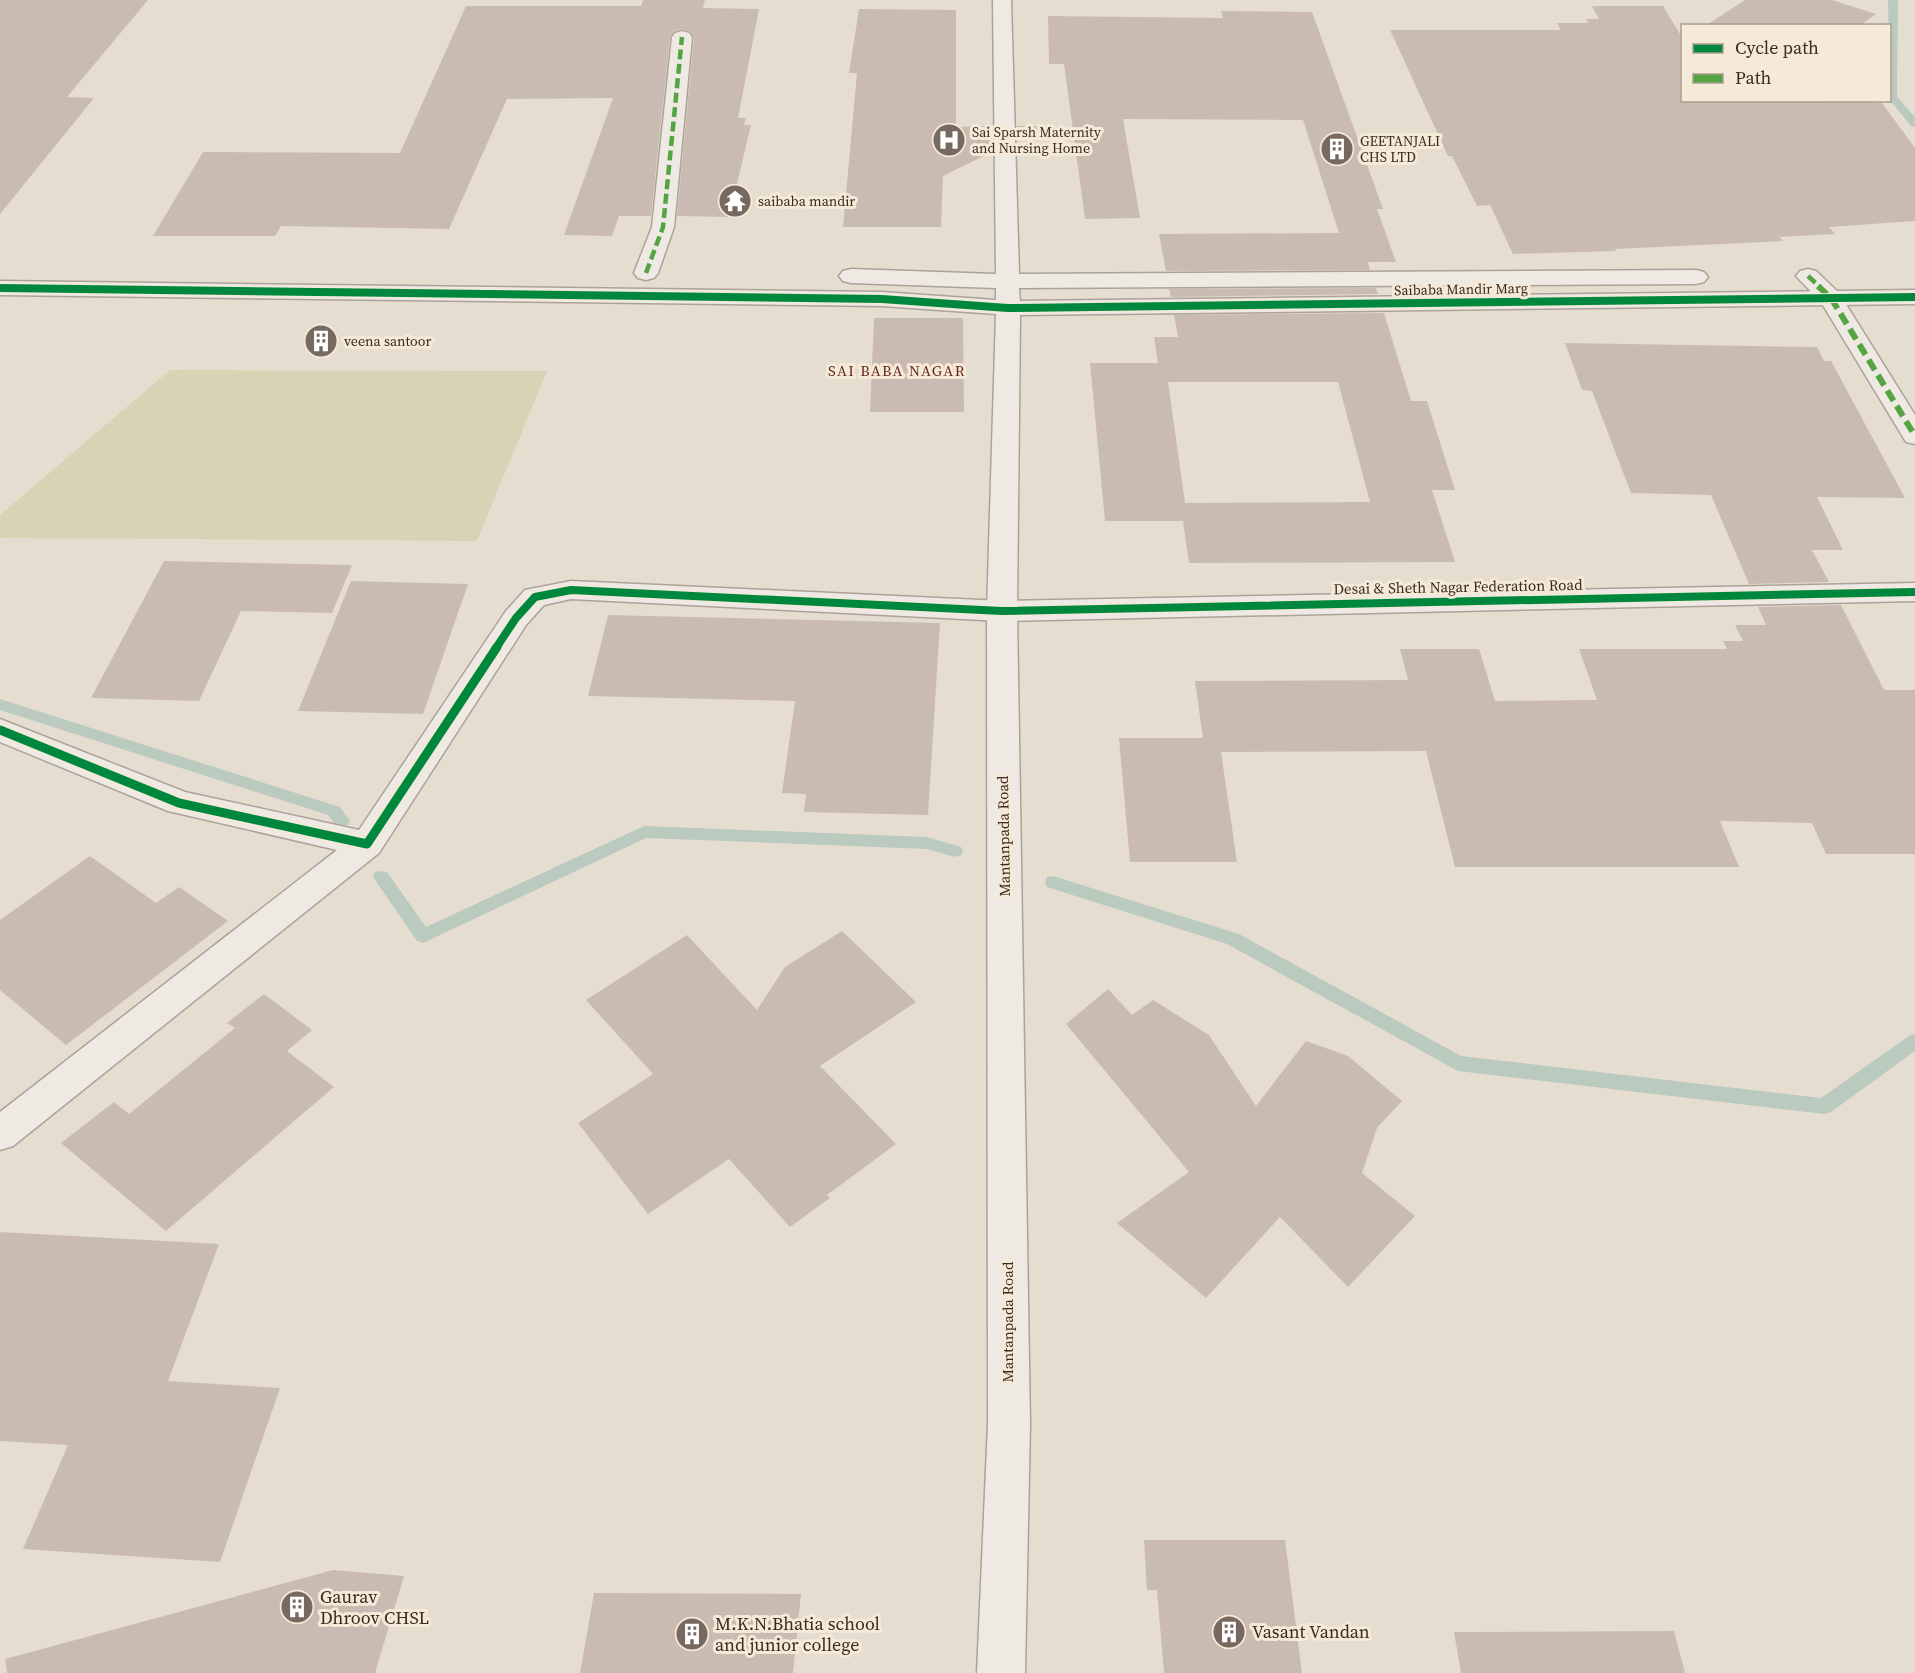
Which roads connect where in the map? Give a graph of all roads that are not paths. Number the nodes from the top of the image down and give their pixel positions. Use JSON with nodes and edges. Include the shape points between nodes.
{"nodes":[{"id":1,"x":1002,"y":0,"type":"edge"},
{"id":2,"x":682,"y":37,"type":"dead end"},
{"id":3,"x":0,"y":270,"type":"edge"},
{"id":4,"x":571,"y":273,"type":"dead end"},
{"id":5,"x":647,"y":273,"type":"dead end"},
{"id":6,"x":1879,"y":275,"type":"dead end"},
{"id":7,"x":1915,"y":275,"type":"edge"},
{"id":8,"x":831,"y":276,"type":"dead end"},
{"id":9,"x":1712,"y":276,"type":"dead end"},
{"id":10,"x":1844,"y":276,"type":"dead end"},
{"id":11,"x":0,"y":288,"type":"edge"},
{"id":12,"x":1008,"y":295,"type":"junction"},
{"id":13,"x":1915,"y":297,"type":"edge"},
{"id":14,"x":1831,"y":298,"type":"junction"},
{"id":15,"x":1915,"y":436,"type":"edge"},
{"id":16,"x":1915,"y":592,"type":"edge"},
{"id":17,"x":1002,"y":611,"type":"junction"},
{"id":18,"x":0,"y":730,"type":"edge"},
{"id":19,"x":367,"y":844,"type":"junction"},
{"id":20,"x":0,"y":1134,"type":"edge"},
{"id":21,"x":1001,"y":1673,"type":"edge"}],
"edges":[{"from":1,"to":12,"type":"street","name":"Mantanpada Road"},
{"from":2,"to":5,"type":"street","via":[[663,227]]},
{"from":3,"to":4,"type":"street"},
{"from":6,"to":7,"type":"street"},
{"from":8,"to":12,"type":"street"},
{"from":9,"to":12,"type":"street","name":"Saibaba Mandir Marg"},
{"from":10,"to":14,"type":"street","via":[[1796,276]]},
{"from":11,"to":12,"type":"street","via":[[882,299]]},
{"from":12,"to":14,"type":"street","name":"Saibaba Mandir Marg"},
{"from":12,"to":17,"type":"street","name":"Mantanpada Road"},
{"from":13,"to":14,"type":"street","name":"Saibaba Mandir Marg"},
{"from":14,"to":15,"type":"street"},
{"from":16,"to":17,"type":"street","name":"Desai & Sheth Nagar Federation Road"},
{"from":17,"to":19,"type":"street","name":"Desai & Sheth Nagar Federation Road","via":[[571,590],[535,597],[516,618]]},
{"from":17,"to":21,"type":"street","name":"Mantanpada Road","via":[[1009,1424]]},
{"from":18,"to":19,"type":"street","via":[[179,802]]},
{"from":19,"to":20,"type":"street","name":"Desai & Sheth Nagar Federation Road"}]}
